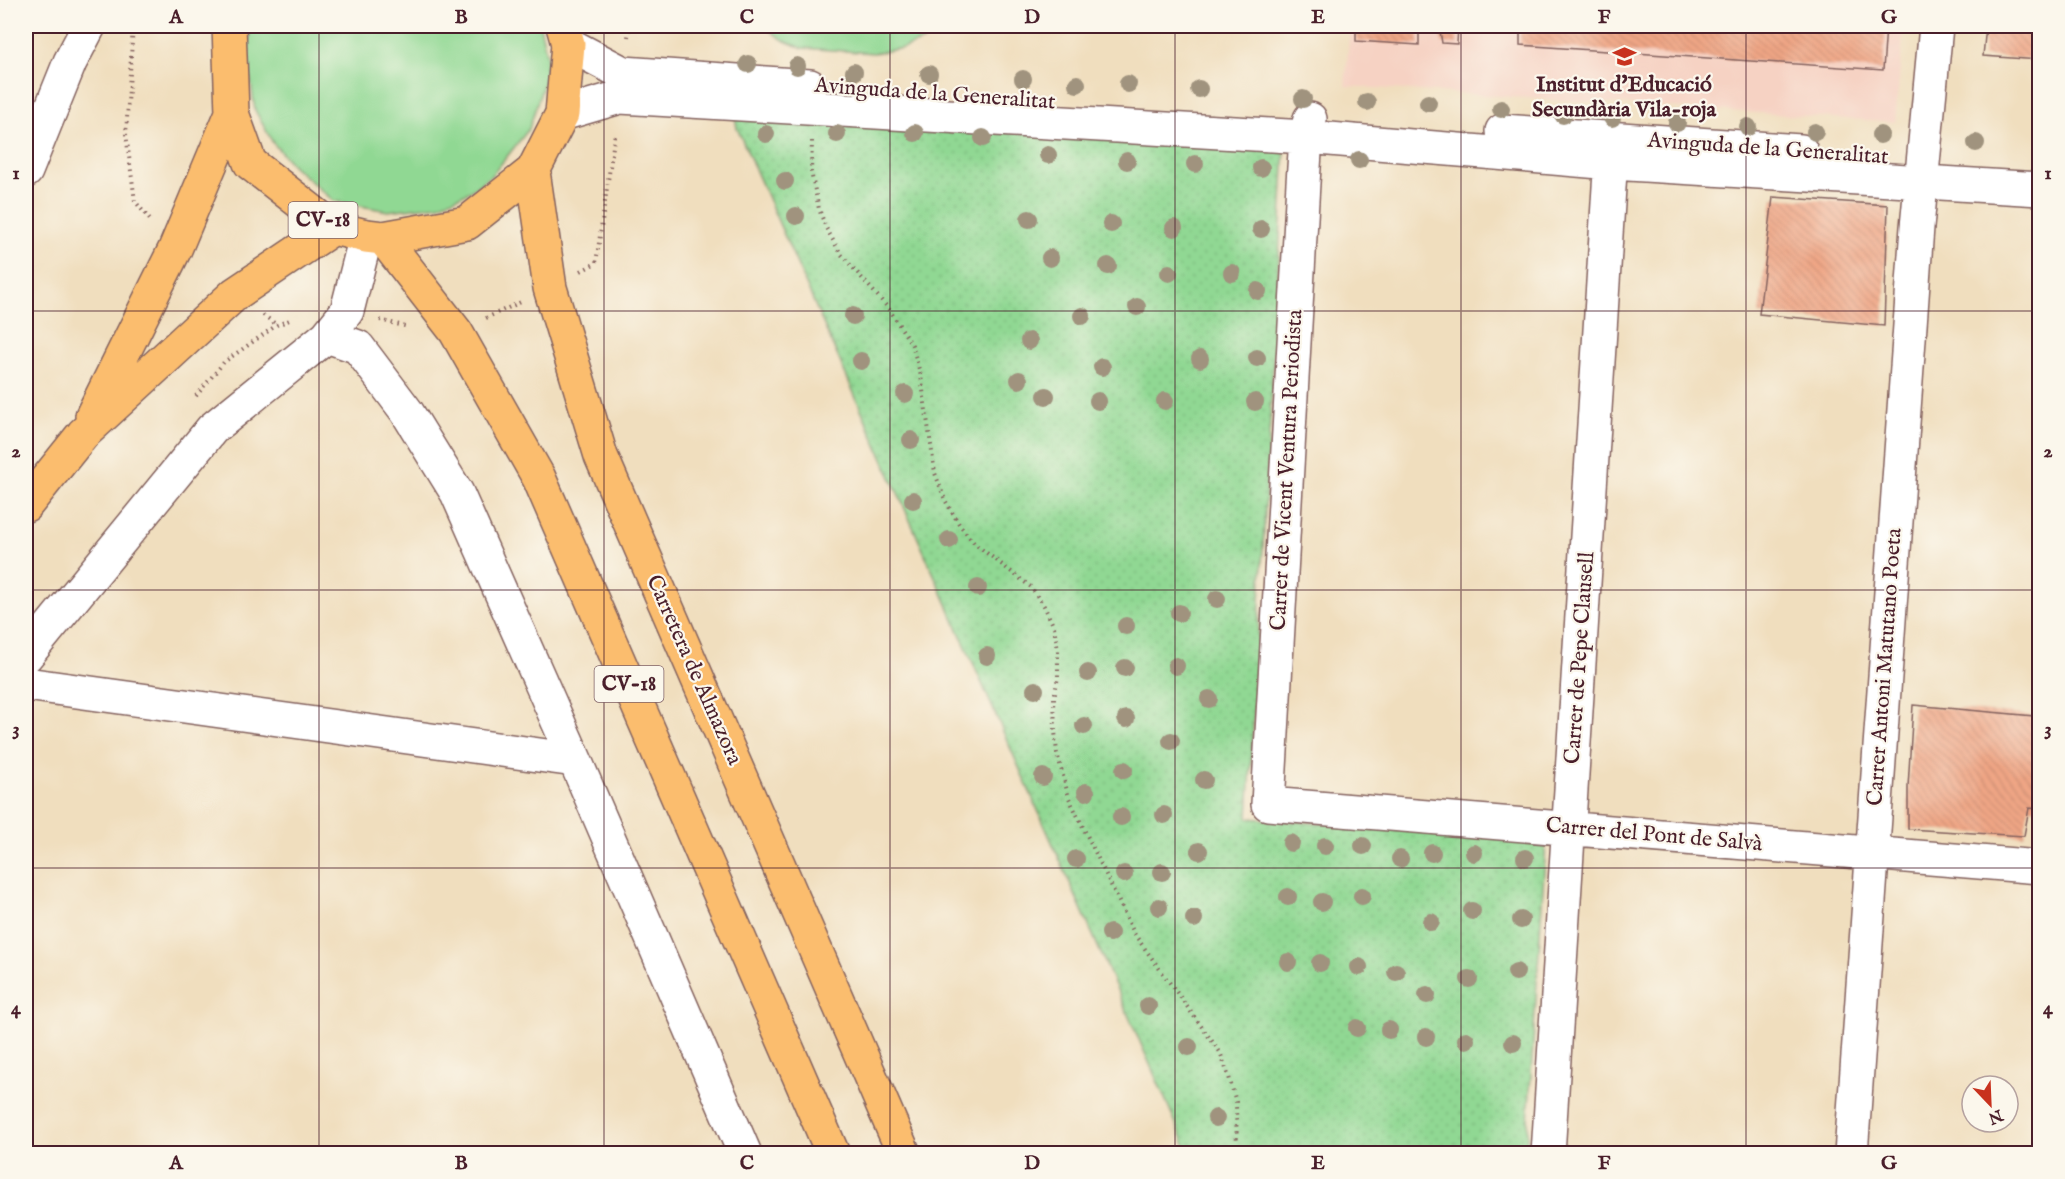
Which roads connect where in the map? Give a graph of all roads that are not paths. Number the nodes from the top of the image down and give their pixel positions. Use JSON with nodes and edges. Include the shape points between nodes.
{"nodes":[{"id":1,"x":229,"y":26,"type":"edge"},
{"id":2,"x":1936,"y":26,"type":"edge"},
{"id":3,"x":90,"y":32,"type":"edge"},
{"id":4,"x":566,"y":35,"type":"edge"},
{"id":5,"x":232,"y":113,"type":"junction"},
{"id":6,"x":562,"y":114,"type":"junction"},
{"id":7,"x":1308,"y":128,"type":"junction"},
{"id":8,"x":1612,"y":150,"type":"junction"},
{"id":9,"x":2040,"y":166,"type":"edge"},
{"id":10,"x":1922,"y":170,"type":"junction"},
{"id":11,"x":26,"y":171,"type":"edge"},
{"id":12,"x":533,"y":171,"type":"junction"},
{"id":13,"x":2040,"y":189,"type":"edge"},
{"id":14,"x":333,"y":228,"type":"junction"},
{"id":15,"x":375,"y":237,"type":"junction"},
{"id":16,"x":327,"y":336,"type":"junction"},
{"id":17,"x":83,"y":434,"type":"junction"},
{"id":18,"x":26,"y":505,"type":"edge"},
{"id":19,"x":26,"y":656,"type":"edge"},
{"id":20,"x":26,"y":684,"type":"edge"},
{"id":21,"x":575,"y":760,"type":"junction"},
{"id":22,"x":1268,"y":804,"type":"joint"},
{"id":23,"x":1568,"y":828,"type":"junction"},
{"id":24,"x":1871,"y":853,"type":"junction"},
{"id":25,"x":2040,"y":867,"type":"edge"},
{"id":26,"x":746,"y":1154,"type":"edge"},
{"id":27,"x":833,"y":1154,"type":"edge"},
{"id":28,"x":904,"y":1154,"type":"edge"},
{"id":29,"x":1548,"y":1154,"type":"edge"},
{"id":30,"x":1851,"y":1154,"type":"edge"}],
"edges":[{"from":1,"to":5,"type":"main road","number":"CV-18"},
{"from":2,"to":10,"type":"street","name":"Carrer Antoni Matutano Poeta"},
{"from":3,"to":11,"type":"street","via":[[70,62]]},
{"from":4,"to":6,"type":"main road","number":"CV-18"},
{"from":4,"to":7,"type":"street","name":"Avinguda de la Generalitat","via":[[623,73]]},
{"from":5,"to":14,"type":"main road","number":"CV-18","via":[[250,163]]},
{"from":5,"to":17,"type":"main road","via":[[175,249]]},
{"from":6,"to":7,"type":"street","name":"Avinguda de la Generalitat","via":[[620,97]]},
{"from":6,"to":12,"type":"main road","number":"CV-18"},
{"from":7,"to":8,"type":"street","name":"Avinguda de la Generalitat"},
{"from":7,"to":22,"type":"street","name":"Carrer de Vicent Ventura Periodista"},
{"from":8,"to":10,"type":"street","name":"Avinguda de la Generalitat"},
{"from":8,"to":23,"type":"street","name":"Carrer de Pepe Clausell"},
{"from":9,"to":10,"type":"street","name":"Avinguda de la Generalitat"},
{"from":10,"to":13,"type":"street","name":"Avinguda de la Generalitat"},
{"from":10,"to":24,"type":"street","name":"Carrer Antoni Matutano Poeta"},
{"from":12,"to":15,"type":"main road","number":"CV-18","via":[[467,223]]},
{"from":12,"to":28,"type":"main road","name":"Carretera de Almazora","number":"CV-18","via":[[550,288],[601,456]]},
{"from":14,"to":15,"type":"main road","number":"CV-18"},
{"from":14,"to":17,"type":"main road","via":[[235,294]]},
{"from":15,"to":16,"type":"street","via":[[347,311]]},
{"from":15,"to":27,"type":"main road","number":"CV-18","via":[[456,332],[539,478]]},
{"from":16,"to":19,"type":"street","via":[[212,429]]},
{"from":16,"to":21,"type":"street","via":[[358,348],[407,412],[457,493]]},
{"from":17,"to":18,"type":"main road"},
{"from":20,"to":21,"type":"street"},
{"from":21,"to":26,"type":"street"},
{"from":22,"to":23,"type":"street","name":"Carrer del Pont de Salvà"},
{"from":23,"to":24,"type":"street","name":"Carrer del Pont de Salvà"},
{"from":23,"to":29,"type":"street","name":"Carrer de Pepe Clausell"},
{"from":24,"to":25,"type":"street","name":"Carrer del Pont de Salvà"},
{"from":24,"to":30,"type":"street","name":"Carrer Antoni Matutano Poeta"}]}
